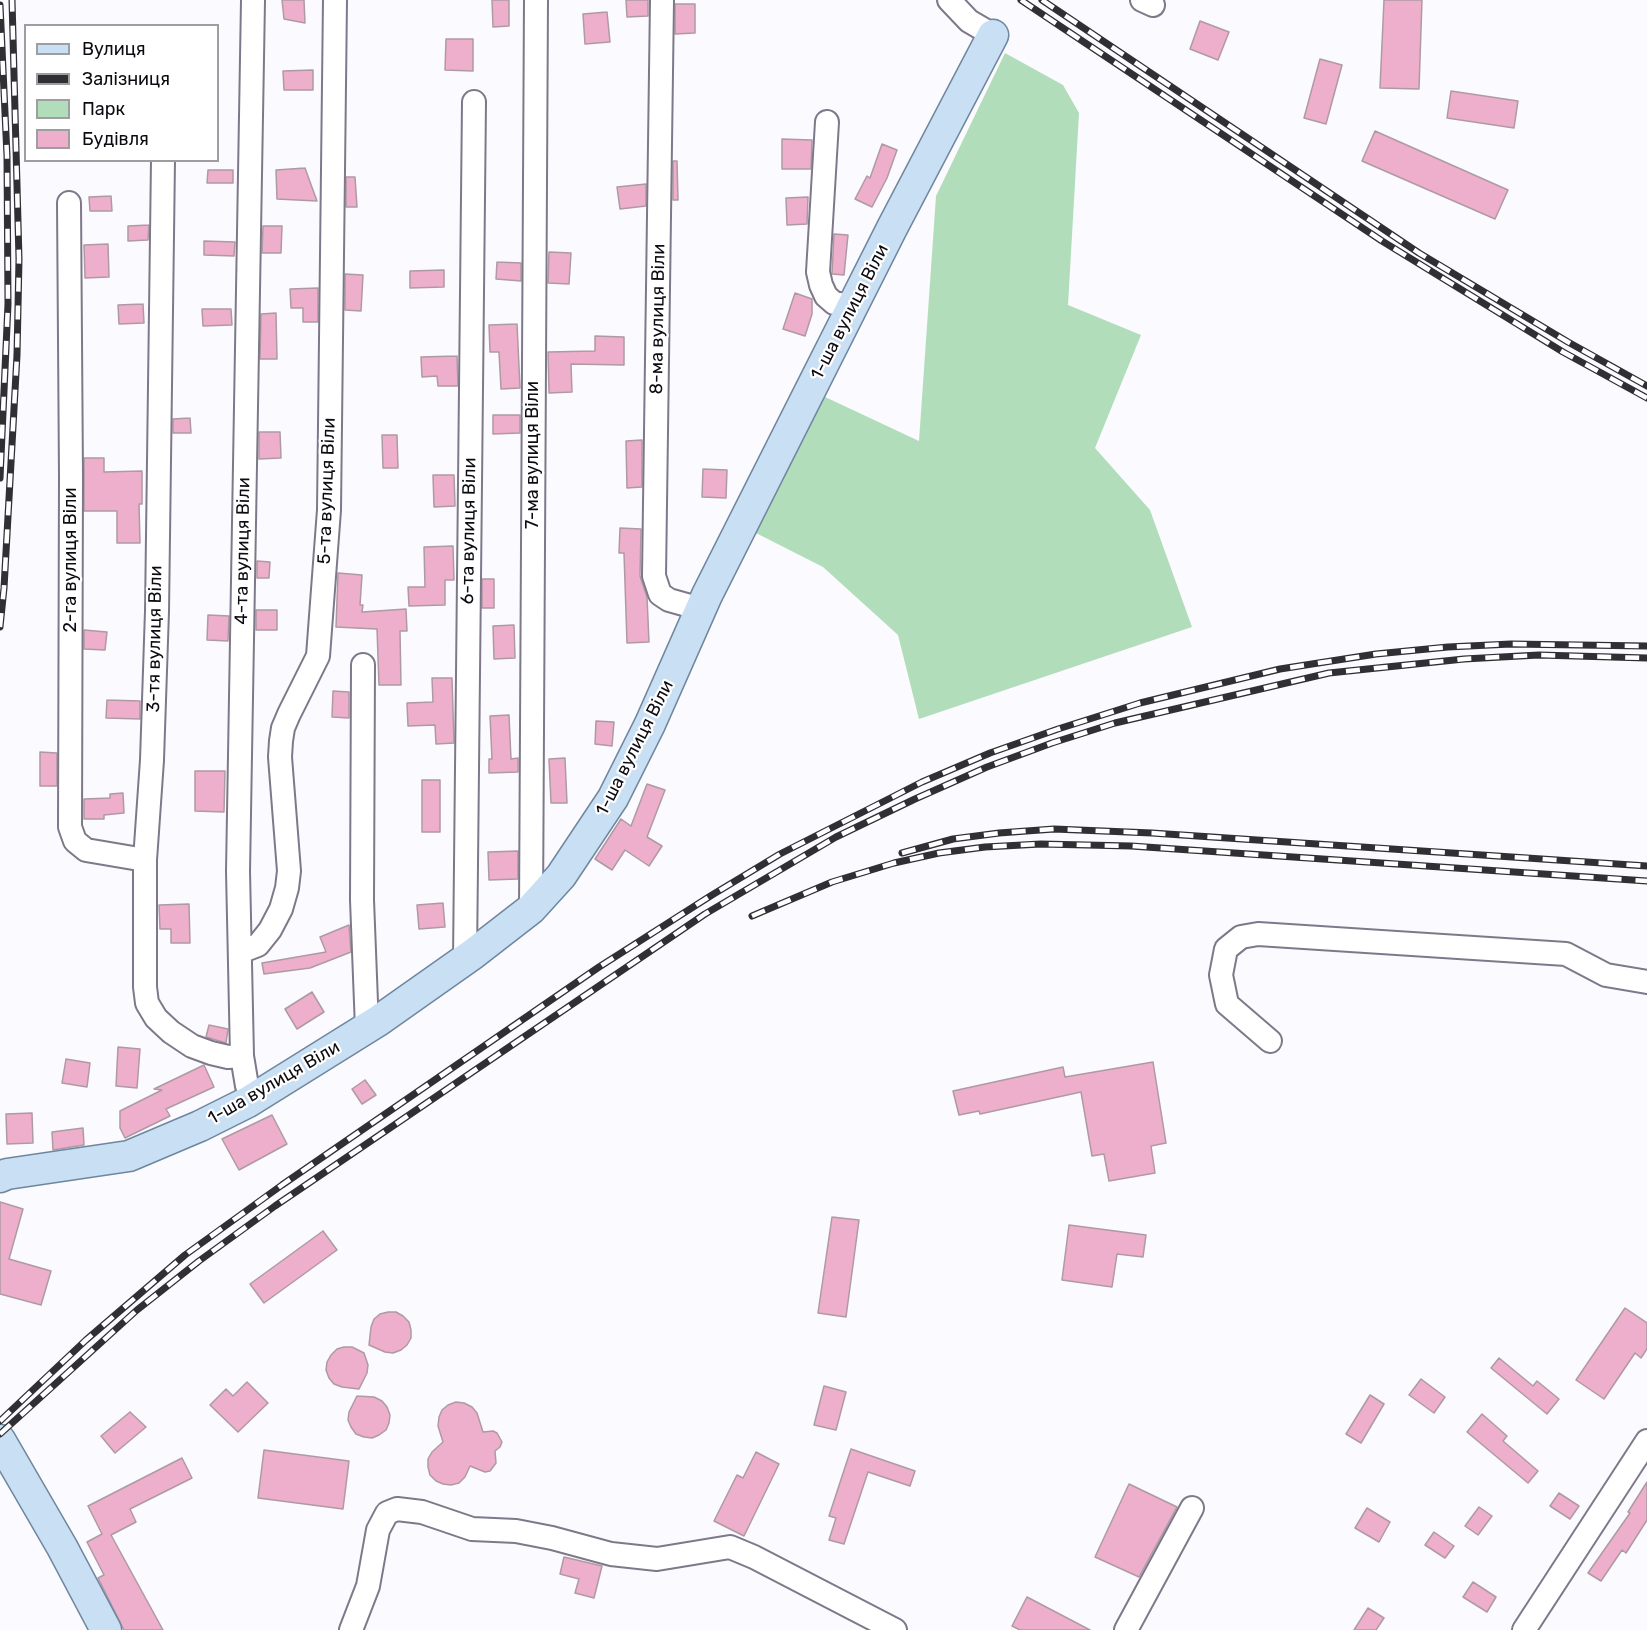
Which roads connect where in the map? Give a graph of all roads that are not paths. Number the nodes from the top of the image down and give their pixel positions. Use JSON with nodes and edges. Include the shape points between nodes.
{"nodes":[{"id":1,"x":253,"y":0,"type":"edge"},
{"id":2,"x":335,"y":0,"type":"edge"},
{"id":3,"x":536,"y":0,"type":"edge"},
{"id":4,"x":662,"y":0,"type":"edge"},
{"id":5,"x":949,"y":0,"type":"edge"},
{"id":6,"x":993,"y":35,"type":"joint"},
{"id":7,"x":474,"y":102,"type":"dead end"},
{"id":8,"x":827,"y":122,"type":"dead end"},
{"id":9,"x":163,"y":162,"type":"edge"},
{"id":10,"x":69,"y":203,"type":"dead end"},
{"id":11,"x":852,"y":306,"type":"junction"},
{"id":12,"x":701,"y":609,"type":"junction"},
{"id":13,"x":363,"y":665,"type":"dead end"},
{"id":14,"x":145,"y":860,"type":"junction"},
{"id":15,"x":531,"y":909,"type":"junction"},
{"id":16,"x":240,"y":952,"type":"junction"},
{"id":17,"x":465,"y":959,"type":"junction"},
{"id":18,"x":1647,"y":982,"type":"edge"},
{"id":19,"x":367,"y":1028,"type":"junction"},
{"id":20,"x":1270,"y":1041,"type":"dead end"},
{"id":21,"x":242,"y":1056,"type":"junction"},
{"id":22,"x":259,"y":1095,"type":"junction"},
{"id":23,"x":0,"y":1177,"type":"edge"},
{"id":24,"x":0,"y":1440,"type":"edge"},
{"id":25,"x":1647,"y":1441,"type":"edge"},
{"id":26,"x":1191,"y":1508,"type":"dead end"},
{"id":27,"x":106,"y":1630,"type":"edge"},
{"id":28,"x":351,"y":1630,"type":"edge"},
{"id":29,"x":895,"y":1630,"type":"edge"},
{"id":30,"x":1126,"y":1630,"type":"edge"},
{"id":31,"x":1524,"y":1630,"type":"edge"}],
"edges":[{"from":1,"to":16,"type":"street","name":"4-та вулиця Віли","via":[[239,788]]},
{"from":2,"to":16,"type":"street","name":"5-та вулиця Віли","via":[[329,510],[318,656],[289,714],[281,741],[288,888],[270,930],[258,945]]},
{"from":3,"to":15,"type":"street","name":"7-ма вулиця Віли"},
{"from":4,"to":12,"type":"street","name":"8-ма вулиця Віли","via":[[654,576],[660,594]]},
{"from":5,"to":6,"type":"street","via":[[969,21]]},
{"from":6,"to":11,"type":"main road","name":"1-ша вулиця Віли"},
{"from":7,"to":17,"type":"street","name":"6-та вулиця Віли"},
{"from":8,"to":11,"type":"street","via":[[818,272],[826,296],[834,303]]},
{"from":9,"to":14,"type":"street","name":"3-тя вулиця Віли","via":[[157,611]]},
{"from":10,"to":14,"type":"street","name":"2-га вулиця Віли","via":[[70,827],[75,841],[86,850]]},
{"from":11,"to":12,"type":"main road","name":"1-ша вулиця Віли"},
{"from":12,"to":15,"type":"main road","name":"1-ша вулиця Віли","via":[[613,798],[561,876]]},
{"from":13,"to":19,"type":"street","via":[[362,900]]},
{"from":14,"to":21,"type":"street","name":"3-тя вулиця Віли","via":[[147,1003],[156,1018],[192,1046],[228,1057]]},
{"from":15,"to":17,"type":"main road","name":"1-ша вулиця Віли"},
{"from":16,"to":21,"type":"street","name":"4-та вулиця Віли"},
{"from":17,"to":19,"type":"main road","name":"1-ша вулиця Віли"},
{"from":18,"to":20,"type":"street","via":[[1606,975],[1566,954],[1258,934],[1241,937],[1226,949],[1221,975],[1227,1004]]},
{"from":19,"to":22,"type":"main road","name":"1-ша вулиця Віли"},
{"from":21,"to":22,"type":"street","name":"4-та вулиця Віли","via":[[247,1086]]},
{"from":22,"to":23,"type":"main road","name":"1-ша вулиця Віли","via":[[200,1126],[129,1156]]},
{"from":24,"to":27,"type":"main road"},
{"from":25,"to":31,"type":"street"},
{"from":26,"to":30,"type":"street"},
{"from":28,"to":29,"type":"street","via":[[368,1586],[378,1530],[387,1513],[397,1509],[422,1512],[472,1529],[516,1531],[611,1554],[657,1559],[730,1547]]}]}
